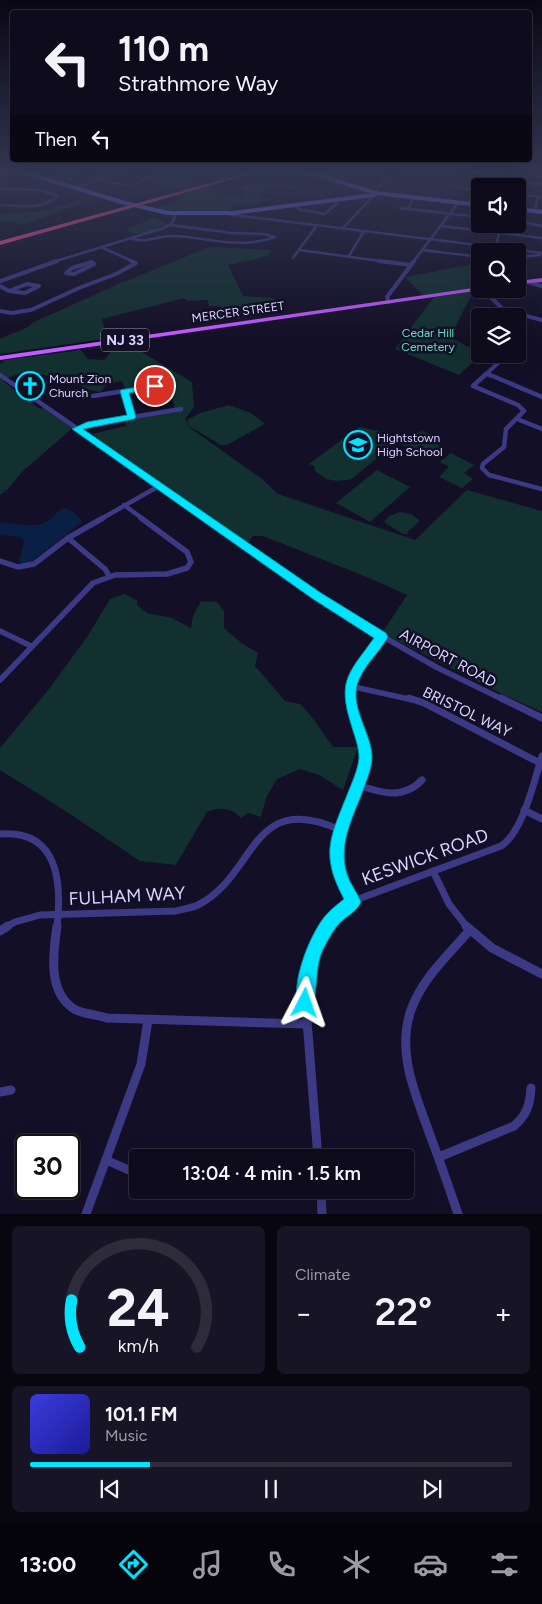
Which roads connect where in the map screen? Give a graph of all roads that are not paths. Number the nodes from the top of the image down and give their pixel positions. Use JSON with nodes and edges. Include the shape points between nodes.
{"nodes":[{"id":1,"x":52,"y":228,"type":"edge"},
{"id":2,"x":162,"y":228,"type":"edge"},
{"id":3,"x":191,"y":228,"type":"edge"},
{"id":4,"x":315,"y":228,"type":"edge"},
{"id":5,"x":340,"y":228,"type":"edge"},
{"id":6,"x":343,"y":228,"type":"joint"},
{"id":7,"x":440,"y":228,"type":"edge"},
{"id":8,"x":455,"y":228,"type":"edge"},
{"id":9,"x":471,"y":230,"type":"edge"},
{"id":10,"x":364,"y":231,"type":"junction"},
{"id":11,"x":499,"y":233,"type":"joint"},
{"id":12,"x":130,"y":238,"type":"junction"},
{"id":13,"x":542,"y":238,"type":"edge"},
{"id":14,"x":431,"y":239,"type":"junction"},
{"id":15,"x":0,"y":242,"type":"edge"},
{"id":16,"x":496,"y":243,"type":"edge"},
{"id":17,"x":471,"y":245,"type":"edge"},
{"id":18,"x":101,"y":247,"type":"junction"},
{"id":19,"x":299,"y":250,"type":"junction"},
{"id":20,"x":423,"y":250,"type":"junction"},
{"id":21,"x":526,"y":252,"type":"edge"},
{"id":22,"x":79,"y":254,"type":"junction"},
{"id":23,"x":542,"y":254,"type":"edge"},
{"id":24,"x":348,"y":256,"type":"junction"},
{"id":25,"x":526,"y":256,"type":"edge"},
{"id":26,"x":471,"y":257,"type":"edge"},
{"id":27,"x":126,"y":258,"type":"junction"},
{"id":28,"x":293,"y":258,"type":"dead end"},
{"id":29,"x":92,"y":262,"type":"junction"},
{"id":30,"x":412,"y":265,"type":"junction"},
{"id":31,"x":115,"y":272,"type":"junction"},
{"id":32,"x":542,"y":280,"type":"edge"},
{"id":33,"x":0,"y":281,"type":"edge"},
{"id":34,"x":528,"y":282,"type":"joint"},
{"id":35,"x":0,"y":286,"type":"edge"},
{"id":36,"x":542,"y":286,"type":"edge"},
{"id":37,"x":471,"y":290,"type":"edge"},
{"id":38,"x":9,"y":291,"type":"junction"},
{"id":39,"x":491,"y":298,"type":"edge"},
{"id":40,"x":389,"y":302,"type":"junction"},
{"id":41,"x":502,"y":308,"type":"edge"},
{"id":42,"x":0,"y":311,"type":"edge"},
{"id":43,"x":526,"y":316,"type":"edge"},
{"id":44,"x":542,"y":320,"type":"edge"},
{"id":45,"x":0,"y":358,"type":"edge"},
{"id":46,"x":499,"y":363,"type":"edge"},
{"id":47,"x":487,"y":374,"type":"junction"},
{"id":48,"x":0,"y":375,"type":"edge"},
{"id":49,"x":155,"y":386,"type":"dead end"},
{"id":50,"x":124,"y":391,"type":"junction"},
{"id":51,"x":93,"y":396,"type":"dead end"},
{"id":52,"x":542,"y":397,"type":"edge"},
{"id":53,"x":181,"y":409,"type":"dead end"},
{"id":54,"x":131,"y":417,"type":"junction"},
{"id":55,"x":516,"y":419,"type":"junction"},
{"id":56,"x":77,"y":429,"type":"junction"},
{"id":57,"x":542,"y":430,"type":"edge"},
{"id":58,"x":157,"y":484,"type":"junction"},
{"id":59,"x":542,"y":489,"type":"edge"},
{"id":60,"x":124,"y":504,"type":"junction"},
{"id":61,"x":68,"y":538,"type":"junction"},
{"id":62,"x":0,"y":561,"type":"edge"},
{"id":63,"x":109,"y":576,"type":"junction"},
{"id":64,"x":0,"y":631,"type":"edge"},
{"id":65,"x":382,"y":637,"type":"junction"},
{"id":66,"x":31,"y":646,"type":"junction"},
{"id":67,"x":0,"y":680,"type":"edge"},
{"id":68,"x":350,"y":686,"type":"junction"},
{"id":69,"x":542,"y":718,"type":"edge"},
{"id":70,"x":541,"y":760,"type":"edge"},
{"id":71,"x":422,"y":780,"type":"dead end"},
{"id":72,"x":358,"y":785,"type":"junction"},
{"id":73,"x":524,"y":810,"type":"junction"},
{"id":74,"x":542,"y":819,"type":"edge"},
{"id":75,"x":340,"y":830,"type":"junction"},
{"id":76,"x":0,"y":834,"type":"edge"},
{"id":77,"x":433,"y":870,"type":"junction"},
{"id":78,"x":353,"y":902,"type":"junction"},
{"id":79,"x":55,"y":915,"type":"junction"},
{"id":80,"x":0,"y":930,"type":"edge"},
{"id":81,"x":469,"y":931,"type":"junction"},
{"id":82,"x":542,"y":974,"type":"edge"},
{"id":83,"x":148,"y":1020,"type":"junction"},
{"id":84,"x":306,"y":1024,"type":"junction"},
{"id":85,"x":531,"y":1088,"type":"dead end"},
{"id":86,"x":11,"y":1090,"type":"dead end"},
{"id":87,"x":0,"y":1092,"type":"edge"},
{"id":88,"x":317,"y":1149,"type":"edge"},
{"id":89,"x":440,"y":1157,"type":"junction"},
{"id":90,"x":106,"y":1160,"type":"junction"},
{"id":91,"x":129,"y":1170,"type":"edge"},
{"id":92,"x":321,"y":1199,"type":"edge"},
{"id":93,"x":86,"y":1214,"type":"edge"},
{"id":94,"x":322,"y":1214,"type":"edge"},
{"id":95,"x":458,"y":1214,"type":"edge"}],
"edges":[{"from":1,"to":15,"type":"highway"},
{"from":2,"to":12,"type":"street"},
{"from":3,"to":12,"type":"street","via":[[275,237],[250,243],[170,236],[144,243]]},
{"from":4,"to":19,"type":"street"},
{"from":5,"to":6,"type":"street"},
{"from":6,"to":10,"type":"street"},
{"from":7,"to":14,"type":"street"},
{"from":8,"to":9,"type":"street"},
{"from":10,"to":14,"type":"street"},
{"from":10,"to":24,"type":"street"},
{"from":11,"to":13,"type":"street"},
{"from":11,"to":16,"type":"street"},
{"from":12,"to":18,"type":"street"},
{"from":14,"to":17,"type":"street"},
{"from":14,"to":20,"type":"street"},
{"from":18,"to":22,"type":"street"},
{"from":18,"to":27,"type":"street"},
{"from":19,"to":24,"type":"street"},
{"from":19,"to":28,"type":"street"},
{"from":20,"to":26,"type":"street"},
{"from":20,"to":30,"type":"street"},
{"from":21,"to":23,"type":"street"},
{"from":22,"to":29,"type":"street"},
{"from":22,"to":33,"type":"street"},
{"from":23,"to":25,"type":"street"},
{"from":24,"to":30,"type":"street"},
{"from":27,"to":31,"type":"street","via":[[128,261]]},
{"from":27,"to":31,"type":"street","via":[[136,263]]},
{"from":29,"to":29,"type":"street","via":[[72,268],[66,273],[74,274],[92,266]]},
{"from":30,"to":40,"type":"street","via":[[387,298]]},
{"from":31,"to":42,"type":"street","via":[[26,312]]},
{"from":32,"to":34,"type":"main road"},
{"from":34,"to":36,"type":"street"},
{"from":35,"to":38,"type":"street"},
{"from":37,"to":40,"type":"main road","name":"MERCER STREET","number":"NJ 33"},
{"from":38,"to":38,"type":"street","via":[[26,293],[39,286],[30,284]]},
{"from":39,"to":41,"type":"street"},
{"from":40,"to":45,"type":"main road","name":"MERCER STREET","number":"NJ 33"},
{"from":43,"to":44,"type":"street"},
{"from":46,"to":47,"type":"street"},
{"from":47,"to":52,"type":"street"},
{"from":47,"to":55,"type":"street","via":[[473,386],[521,406],[524,411]]},
{"from":48,"to":56,"type":"street","name":"AIRPORT ROAD"},
{"from":49,"to":50,"type":"street"},
{"from":50,"to":51,"type":"street"},
{"from":50,"to":54,"type":"street"},
{"from":53,"to":54,"type":"street"},
{"from":54,"to":56,"type":"street"},
{"from":55,"to":57,"type":"street"},
{"from":55,"to":59,"type":"street","via":[[506,429],[505,447],[483,464],[482,470]]},
{"from":56,"to":58,"type":"street","name":"AIRPORT ROAD"},
{"from":58,"to":60,"type":"street"},
{"from":58,"to":65,"type":"street","name":"AIRPORT ROAD","via":[[317,596]]},
{"from":60,"to":61,"type":"street"},
{"from":60,"to":63,"type":"street","via":[[187,552],[190,563],[172,575],[128,573]]},
{"from":61,"to":62,"type":"street","via":[[28,566],[15,567]]},
{"from":61,"to":63,"type":"street"},
{"from":63,"to":66,"type":"street","via":[[85,589]]},
{"from":64,"to":66,"type":"street"},
{"from":65,"to":68,"type":"street"},
{"from":65,"to":69,"type":"street","name":"AIRPORT ROAD","via":[[465,682]]},
{"from":66,"to":67,"type":"street"},
{"from":68,"to":70,"type":"street","name":"BRISTOL WAY","via":[[404,696],[427,704]]},
{"from":68,"to":72,"type":"street","via":[[351,705],[366,754]]},
{"from":70,"to":73,"type":"street","name":"KESWICK ROAD"},
{"from":71,"to":72,"type":"street","via":[[412,789],[393,794]]},
{"from":72,"to":75,"type":"street"},
{"from":73,"to":74,"type":"street"},
{"from":73,"to":77,"type":"street","name":"KESWICK ROAD","via":[[509,841]]},
{"from":75,"to":78,"type":"street","via":[[336,846],[338,868]]},
{"from":75,"to":79,"type":"street","name":"FULHAM WAY","via":[[306,818],[275,824],[257,839],[215,894],[188,909]]},
{"from":76,"to":79,"type":"street","via":[[29,838],[48,852],[60,882]]},
{"from":77,"to":78,"type":"street","name":"KESWICK ROAD"},
{"from":77,"to":81,"type":"street","via":[[450,906]]},
{"from":78,"to":84,"type":"street","name":"KESWICK ROAD","via":[[327,926],[312,953],[305,989]]},
{"from":79,"to":80,"type":"street","name":"FULHAM WAY","via":[[24,919]]},
{"from":79,"to":83,"type":"street","via":[[48,964],[54,989],[62,1000],[88,1016]]},
{"from":81,"to":82,"type":"street","via":[[489,946]]},
{"from":81,"to":89,"type":"street","via":[[422,987],[410,1008],[405,1030],[409,1074]]},
{"from":83,"to":84,"type":"street"},
{"from":83,"to":90,"type":"street","via":[[143,1058]]},
{"from":84,"to":88,"type":"street","name":"KESWICK ROAD"},
{"from":85,"to":89,"type":"street","via":[[530,1107],[514,1126]]},
{"from":86,"to":87,"type":"street"},
{"from":89,"to":95,"type":"street"},
{"from":90,"to":91,"type":"street"},
{"from":90,"to":93,"type":"street"},
{"from":92,"to":94,"type":"street"}]}
